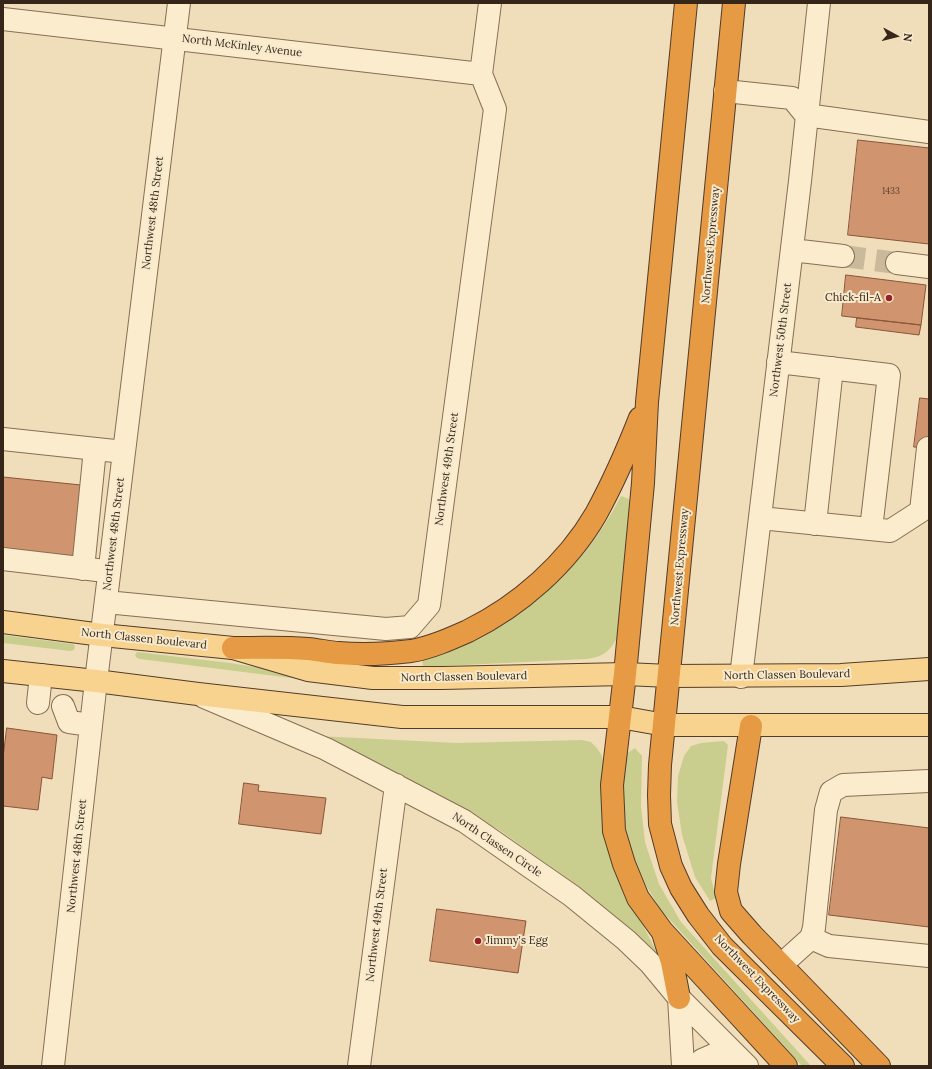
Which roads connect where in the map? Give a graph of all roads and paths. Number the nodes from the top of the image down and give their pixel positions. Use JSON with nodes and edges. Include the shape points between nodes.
{"nodes":[{"id":1,"x":179,"y":3,"type":"edge"},
{"id":2,"x":490,"y":3,"type":"edge"},
{"id":3,"x":686,"y":3,"type":"edge"},
{"id":4,"x":734,"y":3,"type":"edge"},
{"id":5,"x":819,"y":3,"type":"edge"},
{"id":6,"x":3,"y":19,"type":"edge"},
{"id":7,"x":174,"y":38,"type":"junction"},
{"id":8,"x":482,"y":74,"type":"junction"},
{"id":9,"x":725,"y":91,"type":"junction"},
{"id":10,"x":806,"y":115,"type":"junction"},
{"id":11,"x":929,"y":132,"type":"edge"},
{"id":12,"x":792,"y":250,"type":"junction"},
{"id":13,"x":843,"y":256,"type":"tunnel mouth"},
{"id":14,"x":897,"y":263,"type":"tunnel mouth"},
{"id":15,"x":929,"y":267,"type":"edge"},
{"id":16,"x":778,"y":362,"type":"junction"},
{"id":17,"x":832,"y":368,"type":"junction"},
{"id":18,"x":647,"y":402,"type":"junction"},
{"id":19,"x":3,"y":439,"type":"edge"},
{"id":20,"x":928,"y":448,"type":"dead end"},
{"id":21,"x":95,"y":449,"type":"junction"},
{"id":22,"x":124,"y":452,"type":"junction"},
{"id":23,"x":760,"y":518,"type":"junction"},
{"id":24,"x":815,"y":524,"type":"junction"},
{"id":25,"x":871,"y":529,"type":"junction"},
{"id":26,"x":3,"y":559,"type":"edge"},
{"id":27,"x":83,"y":568,"type":"junction"},
{"id":28,"x":110,"y":572,"type":"junction"},
{"id":29,"x":106,"y":602,"type":"junction"},
{"id":30,"x":3,"y":622,"type":"edge"},
{"id":31,"x":102,"y":635,"type":"junction"},
{"id":32,"x":232,"y":648,"type":"junction"},
{"id":33,"x":929,"y":669,"type":"edge"},
{"id":34,"x":3,"y":671,"type":"edge"},
{"id":35,"x":625,"y":674,"type":"junction"},
{"id":36,"x":41,"y":675,"type":"junction"},
{"id":37,"x":670,"y":676,"type":"junction"},
{"id":38,"x":741,"y":677,"type":"junction"},
{"id":39,"x":96,"y":681,"type":"junction"},
{"id":40,"x":198,"y":694,"type":"junction"},
{"id":41,"x":38,"y":703,"type":"dead end"},
{"id":42,"x":63,"y":706,"type":"dead end"},
{"id":43,"x":620,"y":717,"type":"junction"},
{"id":44,"x":91,"y":725,"type":"junction"},
{"id":45,"x":665,"y":725,"type":"junction"},
{"id":46,"x":929,"y":725,"type":"edge"},
{"id":47,"x":751,"y":726,"type":"junction"},
{"id":48,"x":929,"y":781,"type":"edge"},
{"id":49,"x":396,"y":785,"type":"junction"},
{"id":50,"x":662,"y":931,"type":"junction"},
{"id":51,"x":811,"y":938,"type":"junction"},
{"id":52,"x":929,"y":956,"type":"edge"},
{"id":53,"x":781,"y":965,"type":"junction"},
{"id":54,"x":679,"y":998,"type":"junction"},
{"id":55,"x":53,"y":1066,"type":"edge"},
{"id":56,"x":359,"y":1066,"type":"edge"},
{"id":57,"x":683,"y":1066,"type":"edge"},
{"id":58,"x":700,"y":1066,"type":"edge"},
{"id":59,"x":743,"y":1066,"type":"edge"},
{"id":60,"x":747,"y":1066,"type":"edge"},
{"id":61,"x":786,"y":1066,"type":"edge"},
{"id":62,"x":843,"y":1066,"type":"edge"},
{"id":63,"x":879,"y":1066,"type":"edge"}],
"edges":[{"from":1,"to":7,"type":"street","name":"Northwest 48th Street"},
{"from":2,"to":8,"type":"street","name":"Northwest 49th Street"},
{"from":3,"to":18,"type":"highway"},
{"from":4,"to":9,"type":"highway","name":"Northwest Expressway"},
{"from":5,"to":10,"type":"street","name":"Northwest 50th Street"},
{"from":6,"to":7,"type":"street","name":"North McKinley Avenue"},
{"from":7,"to":8,"type":"street","name":"North McKinley Avenue"},
{"from":7,"to":22,"type":"street","name":"Northwest 48th Street"},
{"from":8,"to":29,"type":"street","name":"Northwest 49th Street","via":[[495,109],[429,606],[410,627],[386,629]]},
{"from":9,"to":10,"type":"street","via":[[792,98]]},
{"from":9,"to":37,"type":"highway","name":"Northwest Expressway"},
{"from":10,"to":11,"type":"street"},
{"from":10,"to":12,"type":"street","name":"Northwest 50th Street"},
{"from":12,"to":13,"type":"street"},
{"from":12,"to":16,"type":"street","name":"Northwest 50th Street"},
{"from":14,"to":15,"type":"street"},
{"from":16,"to":17,"type":"street"},
{"from":16,"to":23,"type":"street","name":"Northwest 50th Street"},
{"from":17,"to":24,"type":"street"},
{"from":17,"to":25,"type":"street","via":[[889,375]]},
{"from":18,"to":32,"type":"highway","via":[[621,467],[595,515],[568,553],[541,581],[483,624],[448,640],[412,651],[378,654],[308,649]]},
{"from":18,"to":35,"type":"highway","via":[[643,483]]},
{"from":19,"to":21,"type":"street"},
{"from":20,"to":25,"type":"street","via":[[921,511],[890,531]]},
{"from":21,"to":22,"type":"street"},
{"from":21,"to":27,"type":"street"},
{"from":22,"to":28,"type":"street","name":"Northwest 48th Street"},
{"from":23,"to":24,"type":"street"},
{"from":23,"to":38,"type":"street","name":"Northwest 50th Street"},
{"from":24,"to":25,"type":"street"},
{"from":26,"to":27,"type":"street"},
{"from":27,"to":28,"type":"street"},
{"from":28,"to":29,"type":"street","name":"Northwest 48th Street"},
{"from":29,"to":31,"type":"street","name":"Northwest 48th Street"},
{"from":30,"to":31,"type":"main road","name":"North Classen Boulevard"},
{"from":31,"to":32,"type":"main road","name":"North Classen Boulevard"},
{"from":31,"to":39,"type":"street","name":"Northwest 48th Street"},
{"from":32,"to":35,"type":"main road","name":"North Classen Boulevard","via":[[308,670],[373,678]]},
{"from":33,"to":38,"type":"main road","name":"North Classen Boulevard","via":[[842,675]]},
{"from":34,"to":36,"type":"main road"},
{"from":35,"to":37,"type":"main road","name":"North Classen Boulevard"},
{"from":35,"to":43,"type":"highway"},
{"from":36,"to":39,"type":"main road"},
{"from":36,"to":41,"type":"street"},
{"from":37,"to":38,"type":"main road","name":"North Classen Boulevard"},
{"from":37,"to":45,"type":"highway","name":"Northwest Expressway"},
{"from":39,"to":40,"type":"main road"},
{"from":39,"to":44,"type":"street","name":"Northwest 48th Street"},
{"from":40,"to":43,"type":"main road","via":[[402,717]]},
{"from":40,"to":49,"type":"street","name":"North Classen Circle","via":[[326,749]]},
{"from":42,"to":44,"type":"street","via":[[69,722]]},
{"from":43,"to":45,"type":"main road"},
{"from":43,"to":50,"type":"highway","via":[[612,785],[614,831],[638,898]]},
{"from":44,"to":55,"type":"street","name":"Northwest 48th Street"},
{"from":45,"to":47,"type":"main road"},
{"from":45,"to":62,"type":"highway","name":"Northwest Expressway","via":[[659,780],[660,824],[681,888],[722,946]]},
{"from":46,"to":47,"type":"main road"},
{"from":47,"to":53,"type":"highway","via":[[726,892],[731,910]]},
{"from":48,"to":51,"type":"street","via":[[843,785],[831,792],[826,810]]},
{"from":49,"to":54,"type":"street","name":"North Classen Circle","via":[[464,821],[572,896],[626,940]]},
{"from":49,"to":56,"type":"street","name":"Northwest 49th Street"},
{"from":50,"to":54,"type":"highway","via":[[672,962]]},
{"from":50,"to":61,"type":"highway"},
{"from":51,"to":52,"type":"street","via":[[829,946]]},
{"from":51,"to":53,"type":"street"},
{"from":53,"to":63,"type":"highway"},
{"from":54,"to":57,"type":"street"},
{"from":54,"to":60,"type":"street","name":"North Classen Circle"},
{"from":58,"to":59,"type":"street","via":[[702,1060],[718,1053]]}]}
